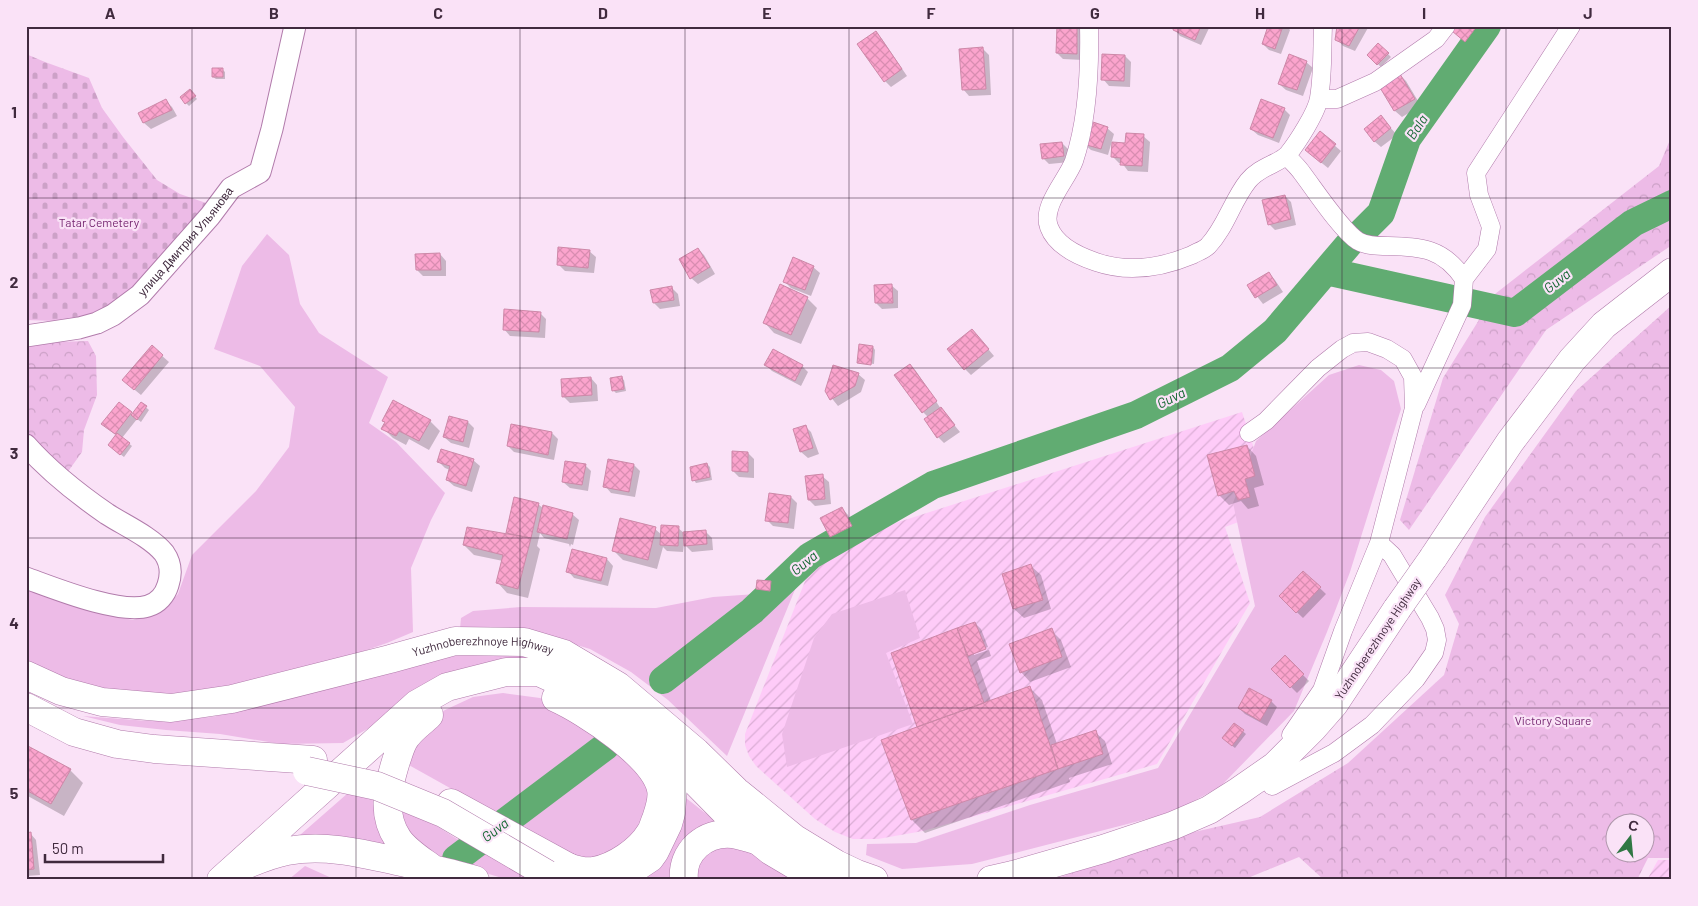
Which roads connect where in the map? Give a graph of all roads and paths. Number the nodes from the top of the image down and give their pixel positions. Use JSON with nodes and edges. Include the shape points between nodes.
{"nodes":[{"id":1,"x":295,"y":26,"type":"edge"},
{"id":2,"x":1089,"y":26,"type":"edge"},
{"id":3,"x":1323,"y":26,"type":"edge"},
{"id":4,"x":1446,"y":26,"type":"edge"},
{"id":5,"x":1571,"y":26,"type":"edge"},
{"id":6,"x":1319,"y":99,"type":"junction"},
{"id":7,"x":1287,"y":156,"type":"junction"},
{"id":8,"x":1672,"y":272,"type":"edge"},
{"id":9,"x":1464,"y":283,"type":"junction"},
{"id":10,"x":1672,"y":294,"type":"edge"},
{"id":11,"x":26,"y":336,"type":"edge"},
{"id":12,"x":1414,"y":408,"type":"junction"},
{"id":13,"x":1249,"y":433,"type":"dead end"},
{"id":14,"x":26,"y":445,"type":"edge"},
{"id":15,"x":1379,"y":543,"type":"junction"},
{"id":16,"x":1437,"y":563,"type":"junction"},
{"id":17,"x":26,"y":578,"type":"edge"},
{"id":18,"x":1403,"y":612,"type":"junction"},
{"id":19,"x":26,"y":674,"type":"edge"},
{"id":20,"x":26,"y":707,"type":"edge"},
{"id":21,"x":26,"y":720,"type":"edge"},
{"id":22,"x":675,"y":761,"type":"junction"},
{"id":23,"x":310,"y":765,"type":"junction"},
{"id":24,"x":1272,"y":786,"type":"junction"},
{"id":25,"x":1239,"y":791,"type":"junction"},
{"id":26,"x":759,"y":841,"type":"junction"},
{"id":27,"x":433,"y":869,"type":"junction"},
{"id":28,"x":560,"y":873,"type":"edge"},
{"id":29,"x":225,"y":876,"type":"edge"},
{"id":30,"x":475,"y":880,"type":"edge"},
{"id":31,"x":617,"y":880,"type":"edge"},
{"id":32,"x":684,"y":880,"type":"edge"},
{"id":33,"x":820,"y":880,"type":"edge"},
{"id":34,"x":874,"y":880,"type":"edge"},
{"id":35,"x":991,"y":880,"type":"edge"},
{"id":36,"x":1030,"y":880,"type":"edge"}],
"edges":[{"from":1,"to":11,"type":"street","name":"улица Дмитрия Ульянова","via":[[260,172],[231,188],[140,295],[113,315],[97,323]]},
{"from":2,"to":7,"type":"street","via":[[1090,55],[1082,129],[1073,163],[1053,199],[1048,224],[1052,235],[1070,250],[1104,265],[1131,269],[1165,265],[1207,248],[1248,182],[1259,170]]},
{"from":3,"to":6,"type":"street"},
{"from":4,"to":6,"type":"street","via":[[1430,44],[1375,82],[1337,99]]},
{"from":5,"to":9,"type":"street","via":[[1476,173],[1479,195],[1491,227],[1490,237],[1487,249]]},
{"from":6,"to":7,"type":"street"},
{"from":7,"to":9,"type":"street","via":[[1358,241],[1374,246],[1417,247],[1432,251],[1457,268]]},
{"from":8,"to":16,"type":"main road","name":"Yuzhnoberezhnoye Highway","via":[[1604,326],[1572,360],[1510,442]]},
{"from":9,"to":12,"type":"street","via":[[1462,305]]},
{"from":10,"to":16,"type":"main road","name":"Yuzhnoberezhnoye Highway","via":[[1584,371],[1549,412]]},
{"from":12,"to":13,"type":"street","via":[[1413,377],[1403,359],[1387,348],[1368,342],[1354,342],[1318,368],[1266,421]]},
{"from":12,"to":15,"type":"street"},
{"from":14,"to":17,"type":"street","via":[[45,466],[158,547],[170,563],[171,574],[163,595],[156,602],[134,608],[85,597]]},
{"from":15,"to":24,"type":"street","via":[[1392,555],[1436,629],[1434,653],[1416,679],[1372,725],[1334,753]]},
{"from":15,"to":25,"type":"street","via":[[1322,690],[1282,746]]},
{"from":16,"to":18,"type":"main road","name":"Yuzhnoberezhnoye Highway"},
{"from":18,"to":24,"type":"main road","name":"Yuzhnoberezhnoye Highway","via":[[1377,665],[1324,735]]},
{"from":18,"to":25,"type":"main road","name":"Yuzhnoberezhnoye Highway","via":[[1319,722],[1275,766]]},
{"from":19,"to":34,"type":"main road","name":"Yuzhnoberezhnoye Highway","via":[[61,691],[102,702],[171,708],[232,699],[455,641],[524,642],[564,654],[618,686],[696,752],[736,792],[795,839],[836,864]]},
{"from":20,"to":23,"type":"main road","via":[[74,732],[117,744]]},
{"from":21,"to":23,"type":"main road","via":[[71,741],[109,752],[146,757]]},
{"from":22,"to":26,"type":"main road","via":[[735,822]]},
{"from":22,"to":29,"type":"main road","via":[[600,700],[539,672],[506,672],[447,687],[417,704]]},
{"from":22,"to":31,"type":"main road","via":[[671,814],[655,851],[650,858]]},
{"from":23,"to":28,"type":"main road","bridge":true,"via":[[377,786],[443,813]]},
{"from":23,"to":28,"type":"main road","via":[[340,762],[405,780],[445,800]]},
{"from":24,"to":36,"type":"main road","name":"Yuzhnoberezhnoye Highway","via":[[1207,824],[1172,839]]},
{"from":25,"to":35,"type":"main road","name":"Yuzhnoberezhnoye Highway","via":[[1209,810],[1172,826]]},
{"from":26,"to":32,"type":"main road","via":[[732,834],[711,836],[691,850],[683,870]]},
{"from":26,"to":33,"type":"main road"},
{"from":27,"to":28,"type":"main road","via":[[398,840],[390,820],[388,788],[399,752],[406,737],[444,701],[471,692],[514,686],[528,688],[574,706],[609,730],[650,766],[661,789],[660,807],[650,833],[635,851],[623,860],[594,871]]},
{"from":27,"to":29,"type":"main road","via":[[350,851],[304,849],[270,855]]},
{"from":27,"to":30,"type":"main road"}]}
